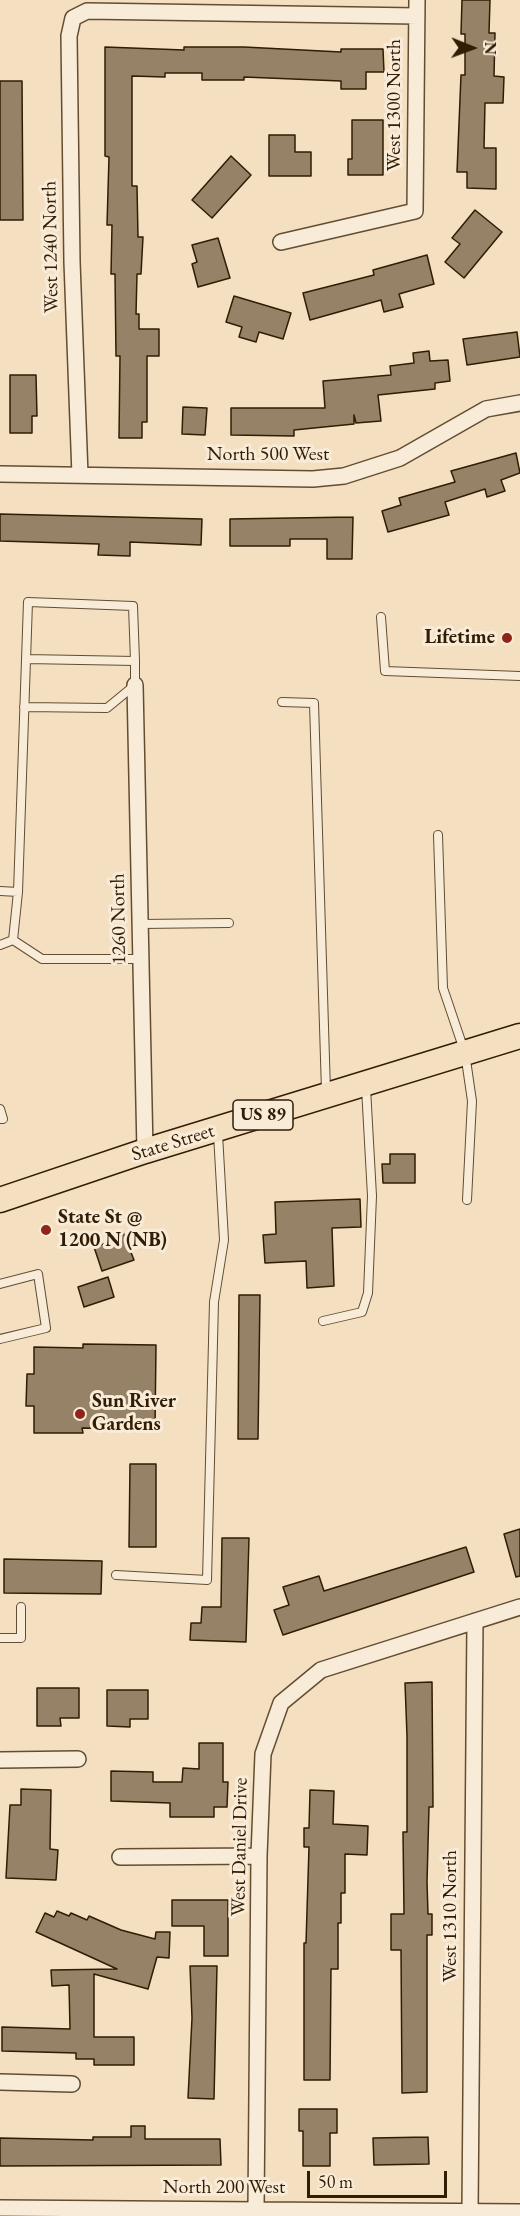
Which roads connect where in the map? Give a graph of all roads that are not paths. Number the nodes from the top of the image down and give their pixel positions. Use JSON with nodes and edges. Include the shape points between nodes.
{"nodes":[{"id":1,"x":417,"y":0,"type":"edge"},
{"id":2,"x":417,"y":16,"type":"junction"},
{"id":3,"x":281,"y":242,"type":"dead end"},
{"id":4,"x":520,"y":403,"type":"edge"},
{"id":5,"x":0,"y":474,"type":"edge"},
{"id":6,"x":80,"y":475,"type":"junction"},
{"id":7,"x":381,"y":617,"type":"dead end"},
{"id":8,"x":26,"y":659,"type":"junction"},
{"id":9,"x":135,"y":661,"type":"junction"},
{"id":10,"x":520,"y":676,"type":"edge"},
{"id":11,"x":135,"y":685,"type":"junction"},
{"id":12,"x":282,"y":702,"type":"dead end"},
{"id":13,"x":24,"y":707,"type":"junction"},
{"id":14,"x":438,"y":835,"type":"dead end"},
{"id":15,"x":0,"y":891,"type":"edge"},
{"id":16,"x":18,"y":892,"type":"junction"},
{"id":17,"x":229,"y":922,"type":"dead end"},
{"id":18,"x":140,"y":924,"type":"junction"},
{"id":19,"x":12,"y":940,"type":"junction"},
{"id":20,"x":0,"y":945,"type":"edge"},
{"id":21,"x":141,"y":959,"type":"junction"},
{"id":22,"x":520,"y":1036,"type":"edge"},
{"id":23,"x":465,"y":1053,"type":"junction"},
{"id":24,"x":366,"y":1084,"type":"junction"},
{"id":25,"x":326,"y":1096,"type":"junction"},
{"id":26,"x":0,"y":1109,"type":"edge"},
{"id":27,"x":0,"y":1119,"type":"edge"},
{"id":28,"x":218,"y":1129,"type":"junction"},
{"id":29,"x":145,"y":1151,"type":"junction"},
{"id":30,"x":0,"y":1200,"type":"edge"},
{"id":31,"x":467,"y":1200,"type":"dead end"},
{"id":32,"x":0,"y":1284,"type":"edge"},
{"id":33,"x":323,"y":1321,"type":"dead end"},
{"id":34,"x":0,"y":1339,"type":"edge"},
{"id":35,"x":116,"y":1575,"type":"dead end"},
{"id":36,"x":21,"y":1607,"type":"dead end"},
{"id":37,"x":520,"y":1607,"type":"edge"},
{"id":38,"x":475,"y":1621,"type":"junction"},
{"id":39,"x":0,"y":1638,"type":"edge"},
{"id":40,"x":0,"y":1760,"type":"edge"},
{"id":41,"x":78,"y":1760,"type":"dead end"},
{"id":42,"x":260,"y":1856,"type":"junction"},
{"id":43,"x":120,"y":1857,"type":"dead end"},
{"id":44,"x":0,"y":2082,"type":"edge"},
{"id":45,"x":72,"y":2084,"type":"dead end"},
{"id":46,"x":0,"y":2208,"type":"edge"},
{"id":47,"x":256,"y":2209,"type":"junction"},
{"id":48,"x":470,"y":2211,"type":"junction"},
{"id":49,"x":163,"y":2212,"type":"edge"},
{"id":50,"x":520,"y":2212,"type":"edge"},
{"id":51,"x":283,"y":2213,"type":"edge"}],
"edges":[{"from":1,"to":2,"type":"street","name":"West 1300 North"},
{"from":2,"to":3,"type":"street","name":"West 1300 North","via":[[415,211]]},
{"from":2,"to":6,"type":"street","name":"West 1240 North","via":[[87,11],[73,18],[69,36],[72,262]]},
{"from":4,"to":6,"type":"street","name":"North 500 West","via":[[486,409],[400,458],[344,476],[313,479]]},
{"from":5,"to":6,"type":"street","name":"North 500 West"},
{"from":7,"to":10,"type":"lane","via":[[385,671]]},
{"from":8,"to":9,"type":"lane"},
{"from":8,"to":9,"type":"lane","via":[[28,602],[133,606]]},
{"from":8,"to":13,"type":"lane"},
{"from":9,"to":11,"type":"lane"},
{"from":11,"to":13,"type":"lane","via":[[107,708]]},
{"from":11,"to":18,"type":"street","name":"1260 North"},
{"from":12,"to":25,"type":"lane","via":[[314,703]]},
{"from":13,"to":16,"type":"lane"},
{"from":14,"to":23,"type":"lane","via":[[443,988]]},
{"from":15,"to":16,"type":"lane"},
{"from":16,"to":19,"type":"lane"},
{"from":17,"to":18,"type":"lane"},
{"from":18,"to":21,"type":"street","name":"1260 North"},
{"from":19,"to":20,"type":"lane"},
{"from":19,"to":21,"type":"lane","via":[[42,959]]},
{"from":21,"to":29,"type":"street","name":"1260 North"},
{"from":22,"to":23,"type":"main road","name":"State Street","number":"US 89"},
{"from":23,"to":24,"type":"main road","name":"State Street","number":"US 89"},
{"from":23,"to":31,"type":"lane","via":[[472,1101]]},
{"from":24,"to":25,"type":"main road","name":"State Street","number":"US 89"},
{"from":24,"to":33,"type":"lane","via":[[372,1196],[368,1293],[362,1312]]},
{"from":25,"to":28,"type":"main road","name":"State Street","number":"US 89"},
{"from":26,"to":27,"type":"lane"},
{"from":28,"to":29,"type":"main road","name":"State Street","number":"US 89"},
{"from":28,"to":35,"type":"lane","via":[[224,1240],[213,1302],[207,1580]]},
{"from":29,"to":30,"type":"main road","name":"State Street","number":"US 89"},
{"from":32,"to":34,"type":"lane","via":[[38,1274],[46,1328]]},
{"from":36,"to":39,"type":"lane","via":[[21,1638]]},
{"from":37,"to":38,"type":"street","name":"West Daniel Drive"},
{"from":38,"to":42,"type":"street","name":"West Daniel Drive","via":[[321,1670],[281,1703],[263,1754]]},
{"from":38,"to":48,"type":"street","name":"West 1310 North"},
{"from":40,"to":41,"type":"street"},
{"from":42,"to":43,"type":"street"},
{"from":42,"to":47,"type":"street","name":"West Daniel Drive"},
{"from":44,"to":45,"type":"street"},
{"from":46,"to":49,"type":"street","name":"North 200 West"},
{"from":47,"to":49,"type":"street","name":"North 200 West"},
{"from":47,"to":51,"type":"street","name":"North 200 West"},
{"from":48,"to":50,"type":"street","name":"North 200 West"},
{"from":48,"to":51,"type":"street","name":"North 200 West"}]}
